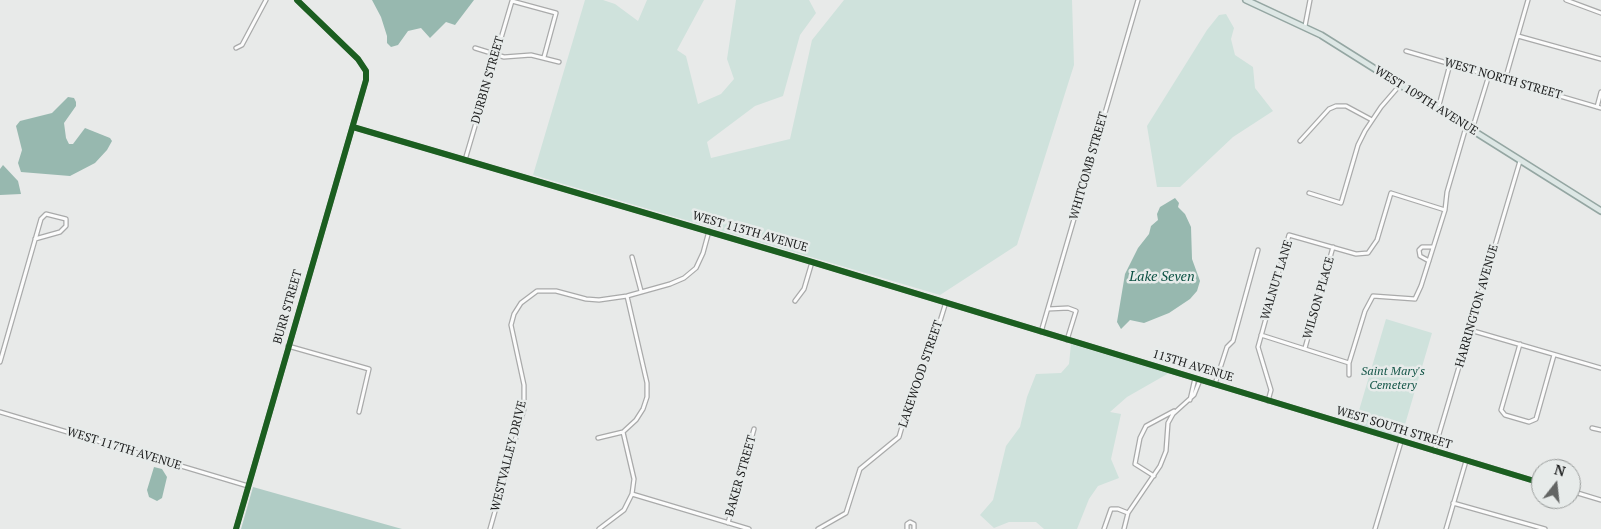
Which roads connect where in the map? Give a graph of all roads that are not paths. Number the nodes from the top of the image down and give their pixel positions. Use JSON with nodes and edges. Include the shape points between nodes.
{"nodes":[{"id":1,"x":266,"y":0,"type":"edge"},
{"id":2,"x":297,"y":0,"type":"edge"},
{"id":3,"x":1138,"y":0,"type":"edge"},
{"id":4,"x":1246,"y":0,"type":"edge"},
{"id":5,"x":1310,"y":0,"type":"edge"},
{"id":6,"x":1528,"y":0,"type":"edge"},
{"id":7,"x":1566,"y":0,"type":"edge"},
{"id":8,"x":512,"y":1,"type":"edge"},
{"id":9,"x":1601,"y":13,"type":"edge"},
{"id":10,"x":1305,"y":26,"type":"junction"},
{"id":11,"x":1518,"y":36,"type":"junction"},
{"id":12,"x":236,"y":48,"type":"dead end"},
{"id":13,"x":475,"y":48,"type":"dead end"},
{"id":14,"x":1406,"y":51,"type":"dead end"},
{"id":15,"x":496,"y":54,"type":"junction"},
{"id":16,"x":544,"y":57,"type":"junction"},
{"id":17,"x":1601,"y":60,"type":"edge"},
{"id":18,"x":559,"y":62,"type":"dead end"},
{"id":19,"x":1450,"y":64,"type":"junction"},
{"id":20,"x":1489,"y":75,"type":"junction"},
{"id":21,"x":1505,"y":80,"type":"junction"},
{"id":22,"x":1400,"y":85,"type":"junction"},
{"id":23,"x":1601,"y":92,"type":"edge"},
{"id":24,"x":1599,"y":108,"type":"edge"},
{"id":25,"x":1438,"y":109,"type":"junction"},
{"id":26,"x":1372,"y":120,"type":"junction"},
{"id":27,"x":353,"y":127,"type":"junction"},
{"id":28,"x":1466,"y":127,"type":"junction"},
{"id":29,"x":1472,"y":130,"type":"junction"},
{"id":30,"x":1300,"y":141,"type":"dead end"},
{"id":31,"x":465,"y":160,"type":"junction"},
{"id":32,"x":1520,"y":161,"type":"junction"},
{"id":33,"x":1309,"y":193,"type":"dead end"},
{"id":34,"x":1445,"y":210,"type":"junction"},
{"id":35,"x":1601,"y":212,"type":"edge"},
{"id":36,"x":709,"y":231,"type":"junction"},
{"id":37,"x":35,"y":239,"type":"junction"},
{"id":38,"x":1333,"y":247,"type":"junction"},
{"id":39,"x":1433,"y":247,"type":"junction"},
{"id":40,"x":1258,"y":250,"type":"dead end"},
{"id":41,"x":632,"y":257,"type":"dead end"},
{"id":42,"x":1429,"y":261,"type":"junction"},
{"id":43,"x":812,"y":262,"type":"junction"},
{"id":44,"x":641,"y":291,"type":"junction"},
{"id":45,"x":627,"y":296,"type":"junction"},
{"id":46,"x":795,"y":302,"type":"dead end"},
{"id":47,"x":946,"y":302,"type":"junction"},
{"id":48,"x":1048,"y":309,"type":"junction"},
{"id":49,"x":1470,"y":330,"type":"junction"},
{"id":50,"x":1041,"y":332,"type":"junction"},
{"id":51,"x":1261,"y":335,"type":"junction"},
{"id":52,"x":1067,"y":340,"type":"junction"},
{"id":53,"x":1520,"y":344,"type":"junction"},
{"id":54,"x":288,"y":346,"type":"junction"},
{"id":55,"x":1305,"y":348,"type":"junction"},
{"id":56,"x":1554,"y":355,"type":"junction"},
{"id":57,"x":0,"y":362,"type":"edge"},
{"id":58,"x":1139,"y":362,"type":"joint"},
{"id":59,"x":1349,"y":363,"type":"junction"},
{"id":60,"x":1601,"y":368,"type":"edge"},
{"id":61,"x":1348,"y":375,"type":"dead end"},
{"id":62,"x":1195,"y":378,"type":"junction"},
{"id":63,"x":1200,"y":380,"type":"junction"},
{"id":64,"x":1215,"y":384,"type":"junction"},
{"id":65,"x":1241,"y":392,"type":"joint"},
{"id":66,"x":1190,"y":400,"type":"junction"},
{"id":67,"x":1268,"y":400,"type":"junction"},
{"id":68,"x":1179,"y":408,"type":"junction"},
{"id":69,"x":0,"y":412,"type":"edge"},
{"id":70,"x":360,"y":412,"type":"dead end"},
{"id":71,"x":1158,"y":420,"type":"junction"},
{"id":72,"x":1168,"y":423,"type":"junction"},
{"id":73,"x":1601,"y":425,"type":"edge"},
{"id":74,"x":1592,"y":428,"type":"dead end"},
{"id":75,"x":754,"y":429,"type":"dead end"},
{"id":76,"x":1599,"y":430,"type":"edge"},
{"id":77,"x":623,"y":432,"type":"junction"},
{"id":78,"x":598,"y":438,"type":"dead end"},
{"id":79,"x":1400,"y":442,"type":"junction"},
{"id":80,"x":1434,"y":451,"type":"junction"},
{"id":81,"x":1466,"y":461,"type":"junction"},
{"id":82,"x":1154,"y":476,"type":"junction"},
{"id":83,"x":1531,"y":480,"type":"edge"},
{"id":84,"x":248,"y":486,"type":"junction"},
{"id":85,"x":632,"y":494,"type":"junction"},
{"id":86,"x":1581,"y":495,"type":"edge"},
{"id":87,"x":1601,"y":500,"type":"edge"},
{"id":88,"x":1453,"y":503,"type":"junction"},
{"id":89,"x":1128,"y":513,"type":"junction"},
{"id":90,"x":728,"y":523,"type":"junction"},
{"id":91,"x":236,"y":529,"type":"edge"},
{"id":92,"x":490,"y":529,"type":"edge"},
{"id":93,"x":599,"y":529,"type":"edge"},
{"id":94,"x":749,"y":529,"type":"edge"},
{"id":95,"x":818,"y":529,"type":"edge"},
{"id":96,"x":907,"y":529,"type":"edge"},
{"id":97,"x":914,"y":529,"type":"edge"},
{"id":98,"x":1104,"y":529,"type":"edge"},
{"id":99,"x":1124,"y":529,"type":"edge"},
{"id":100,"x":1375,"y":529,"type":"edge"},
{"id":101,"x":1446,"y":529,"type":"edge"},
{"id":102,"x":1545,"y":529,"type":"edge"}],
"edges":[{"from":1,"to":12,"type":"street","via":[[242,45]]},
{"from":2,"to":27,"type":"street","name":"BURR STREET","via":[[366,71]]},
{"from":3,"to":48,"type":"street","name":"WHITCOMB STREET"},
{"from":4,"to":10,"type":"main road","name":"WEST 109TH AVENUE"},
{"from":5,"to":10,"type":"street"},
{"from":6,"to":11,"type":"street"},
{"from":7,"to":9,"type":"street"},
{"from":8,"to":15,"type":"street","name":"DURBIN STREET"},
{"from":8,"to":16,"type":"street","via":[[556,13]]},
{"from":10,"to":22,"type":"main road","name":"WEST 109TH AVENUE"},
{"from":11,"to":17,"type":"street"},
{"from":11,"to":21,"type":"street"},
{"from":13,"to":15,"type":"street"},
{"from":14,"to":19,"type":"street","name":"WEST NORTH STREET"},
{"from":15,"to":16,"type":"street"},
{"from":15,"to":31,"type":"street","name":"DURBIN STREET"},
{"from":16,"to":18,"type":"street"},
{"from":19,"to":20,"type":"street","name":"WEST NORTH STREET"},
{"from":19,"to":25,"type":"street"},
{"from":20,"to":21,"type":"street","name":"WEST NORTH STREET"},
{"from":20,"to":29,"type":"street"},
{"from":21,"to":24,"type":"street","name":"WEST NORTH STREET"},
{"from":22,"to":25,"type":"main road","name":"WEST 109TH AVENUE"},
{"from":22,"to":26,"type":"street"},
{"from":23,"to":24,"type":"street"},
{"from":25,"to":28,"type":"main road","name":"WEST 109TH AVENUE"},
{"from":26,"to":30,"type":"street","via":[[1346,106],[1336,106],[1329,109]]},
{"from":26,"to":33,"type":"street","via":[[1358,145],[1341,203]]},
{"from":27,"to":31,"type":"street","name":"WEST 113TH AVENUE"},
{"from":27,"to":54,"type":"street","name":"BURR STREET"},
{"from":28,"to":29,"type":"main road","name":"WEST 109TH AVENUE"},
{"from":28,"to":34,"type":"street"},
{"from":29,"to":32,"type":"main road","name":"WEST 109TH AVENUE"},
{"from":31,"to":36,"type":"street","name":"WEST 113TH AVENUE"},
{"from":32,"to":35,"type":"main road","name":"WEST 109TH AVENUE"},
{"from":32,"to":49,"type":"street","name":"HARRINGTON AVENUE"},
{"from":34,"to":38,"type":"street","name":"WALNUT LANE","via":[[1391,193],[1377,240],[1368,253],[1356,254]]},
{"from":34,"to":39,"type":"street"},
{"from":36,"to":43,"type":"street","name":"WEST 113TH AVENUE"},
{"from":36,"to":44,"type":"street","name":"WESTVALLEY DRIVE","via":[[696,268],[670,284]]},
{"from":37,"to":37,"type":"street","via":[[60,232],[66,226],[66,219],[46,214]]},
{"from":37,"to":57,"type":"street"},
{"from":38,"to":51,"type":"street","name":"WALNUT LANE","via":[[1289,235]]},
{"from":38,"to":55,"type":"street","name":"WILSON PLACE"},
{"from":39,"to":42,"type":"street"},
{"from":39,"to":42,"type":"street","via":[[1419,250],[1420,256]]},
{"from":40,"to":64,"type":"street","via":[[1233,341],[1227,347]]},
{"from":41,"to":44,"type":"street"},
{"from":42,"to":59,"type":"street","via":[[1415,299],[1373,296]]},
{"from":43,"to":46,"type":"street","via":[[802,293]]},
{"from":43,"to":47,"type":"street","name":"WEST 113TH AVENUE"},
{"from":44,"to":45,"type":"street","name":"WESTVALLEY DRIVE"},
{"from":45,"to":77,"type":"street","via":[[647,384],[643,409]]},
{"from":45,"to":92,"type":"street","name":"WESTVALLEY DRIVE","via":[[586,299],[556,291],[537,291],[521,303],[514,314],[512,335],[525,399]]},
{"from":47,"to":50,"type":"street","name":"WEST 113TH AVENUE"},
{"from":47,"to":95,"type":"street","name":"LAKEWOOD STREET","via":[[899,437],[860,469],[846,513]]},
{"from":48,"to":50,"type":"street","name":"WHITCOMB STREET"},
{"from":48,"to":52,"type":"street","via":[[1075,310]]},
{"from":49,"to":53,"type":"street"},
{"from":49,"to":80,"type":"street","name":"HARRINGTON AVENUE"},
{"from":50,"to":52,"type":"street","name":"WEST 113TH AVENUE"},
{"from":51,"to":55,"type":"street"},
{"from":51,"to":67,"type":"street","name":"WALNUT LANE","via":[[1258,348],[1271,390]]},
{"from":52,"to":58,"type":"street","name":"WEST 113TH AVENUE"},
{"from":53,"to":56,"type":"street"},
{"from":53,"to":56,"type":"street","via":[[1502,410],[1513,418],[1529,422],[1536,419]]},
{"from":54,"to":70,"type":"street","via":[[369,369]]},
{"from":54,"to":84,"type":"street","name":"BURR STREET"},
{"from":55,"to":59,"type":"street"},
{"from":56,"to":60,"type":"street"},
{"from":58,"to":62,"type":"street","name":"113TH AVENUE"},
{"from":59,"to":61,"type":"street"},
{"from":62,"to":63,"type":"street","name":"113TH AVENUE"},
{"from":62,"to":66,"type":"street"},
{"from":63,"to":64,"type":"street","name":"113TH AVENUE"},
{"from":63,"to":66,"type":"street"},
{"from":64,"to":65,"type":"street","name":"113TH AVENUE"},
{"from":65,"to":67,"type":"street","name":"WEST SOUTH STREET"},
{"from":66,"to":68,"type":"street"},
{"from":67,"to":79,"type":"street","name":"WEST SOUTH STREET"},
{"from":68,"to":71,"type":"street"},
{"from":68,"to":72,"type":"street"},
{"from":69,"to":84,"type":"street","name":"WEST 117TH AVENUE"},
{"from":71,"to":72,"type":"street"},
{"from":71,"to":82,"type":"street","via":[[1143,429],[1134,459],[1135,464]]},
{"from":72,"to":82,"type":"street","via":[[1166,451]]},
{"from":73,"to":76,"type":"street"},
{"from":74,"to":76,"type":"street"},
{"from":75,"to":90,"type":"street","name":"BAKER STREET"},
{"from":77,"to":78,"type":"street"},
{"from":77,"to":85,"type":"street","via":[[634,480]]},
{"from":79,"to":80,"type":"street","name":"WEST SOUTH STREET"},
{"from":79,"to":100,"type":"street"},
{"from":80,"to":81,"type":"street","name":"WEST SOUTH STREET"},
{"from":81,"to":83,"type":"street","name":"WEST SOUTH STREET"},
{"from":81,"to":88,"type":"street"},
{"from":82,"to":89,"type":"street"},
{"from":84,"to":91,"type":"street","name":"BURR STREET"},
{"from":85,"to":90,"type":"street"},
{"from":85,"to":93,"type":"street","via":[[624,510]]},
{"from":86,"to":87,"type":"street"},
{"from":88,"to":101,"type":"street"},
{"from":88,"to":102,"type":"street"},
{"from":89,"to":98,"type":"street","via":[[1112,509]]},
{"from":89,"to":99,"type":"street"},
{"from":90,"to":94,"type":"street"},
{"from":96,"to":97,"type":"street","via":[[906,524],[910,522]]}]}
